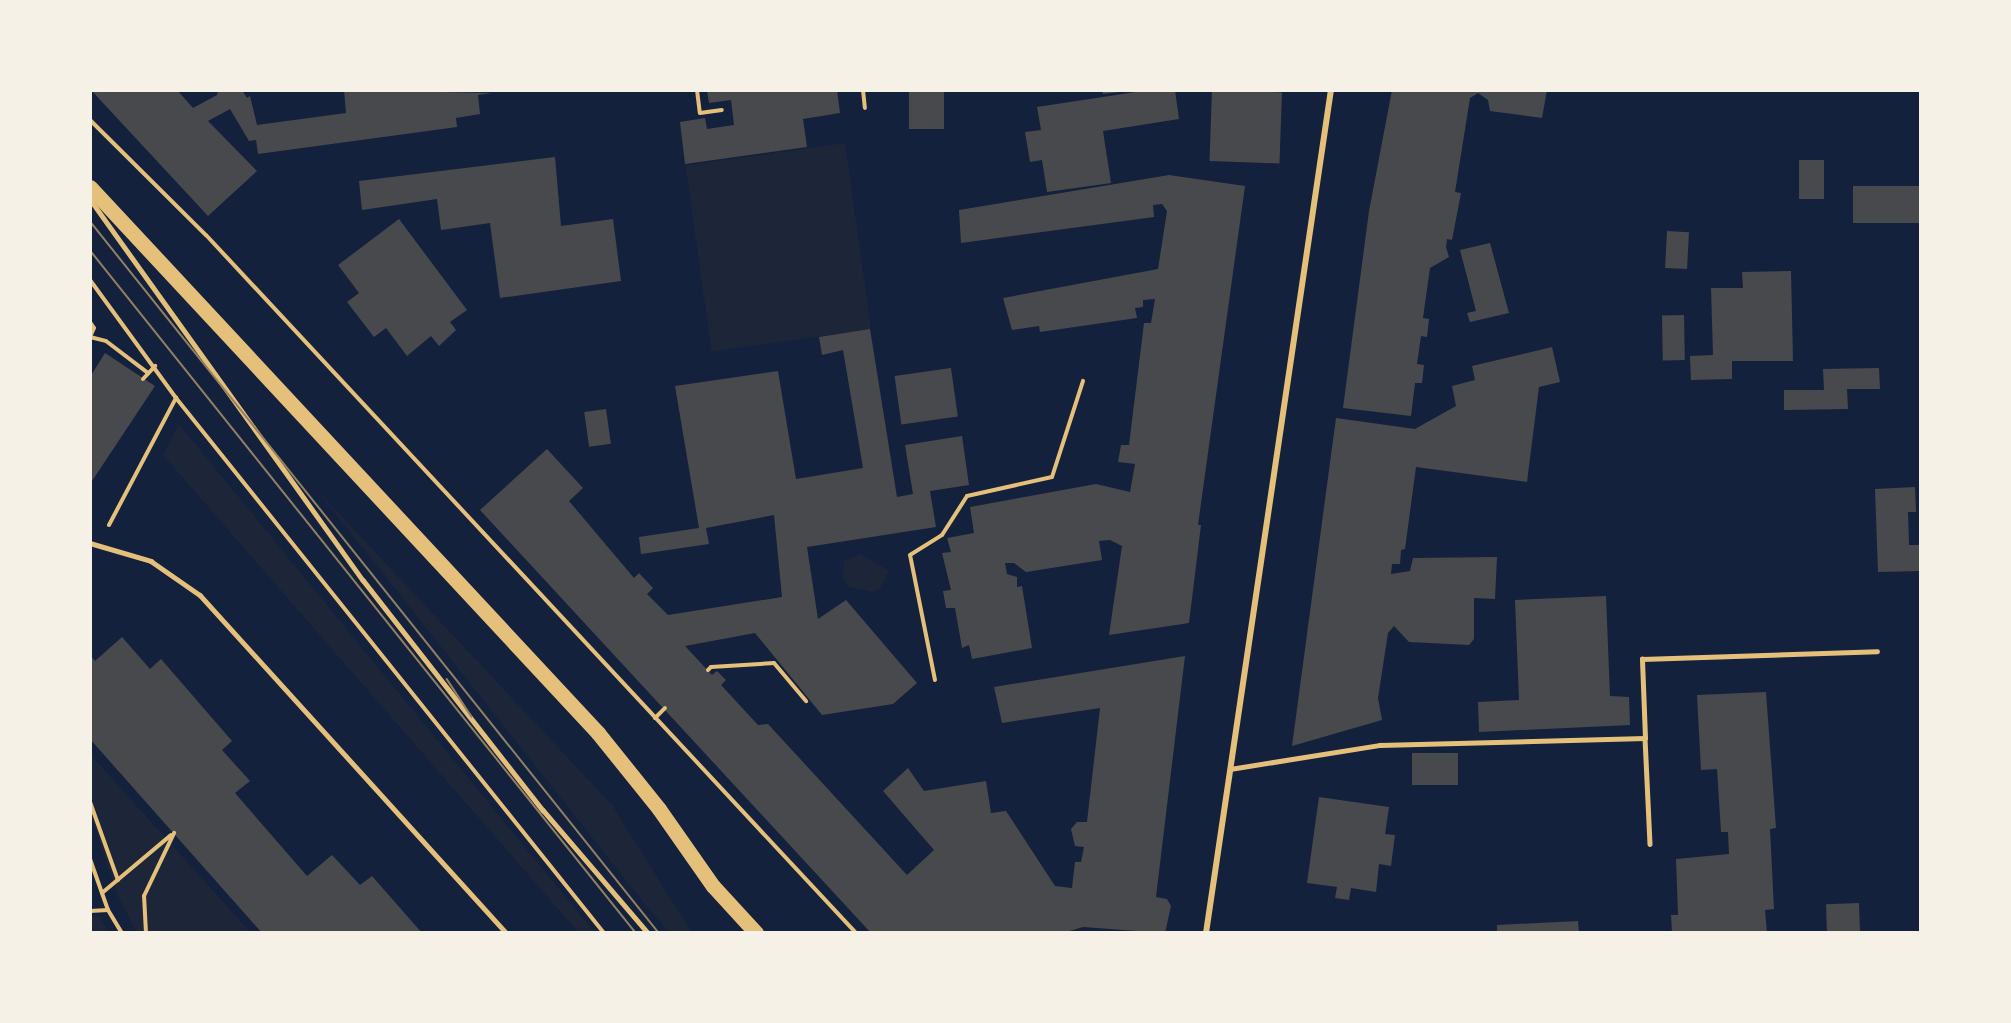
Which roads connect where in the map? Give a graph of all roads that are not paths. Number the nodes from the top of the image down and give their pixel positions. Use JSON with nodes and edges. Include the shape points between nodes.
{"nodes":[{"id":1,"x":1331,"y":90,"type":"edge"},
{"id":2,"x":90,"y":187,"type":"edge"},
{"id":3,"x":90,"y":199,"type":"edge"},
{"id":4,"x":90,"y":543,"type":"edge"},
{"id":5,"x":1877,"y":651,"type":"dead end"},
{"id":6,"x":1645,"y":738,"type":"junction"},
{"id":7,"x":1230,"y":769,"type":"junction"},
{"id":8,"x":1650,"y":844,"type":"dead end"},
{"id":9,"x":507,"y":933,"type":"edge"},
{"id":10,"x":648,"y":933,"type":"edge"},
{"id":11,"x":756,"y":933,"type":"edge"},
{"id":12,"x":1206,"y":933,"type":"edge"}],
"edges":[{"from":1,"to":7,"type":"street"},
{"from":2,"to":11,"type":"main road","via":[[598,733],[659,809],[713,886]]},
{"from":3,"to":10,"type":"lane","via":[[363,580],[543,810]]},
{"from":4,"to":9,"type":"lane","via":[[151,561],[200,595]]},
{"from":5,"to":6,"type":"lane","via":[[1642,659]]},
{"from":6,"to":7,"type":"lane","via":[[1380,745]]},
{"from":6,"to":8,"type":"lane"},
{"from":7,"to":12,"type":"street"}]}
